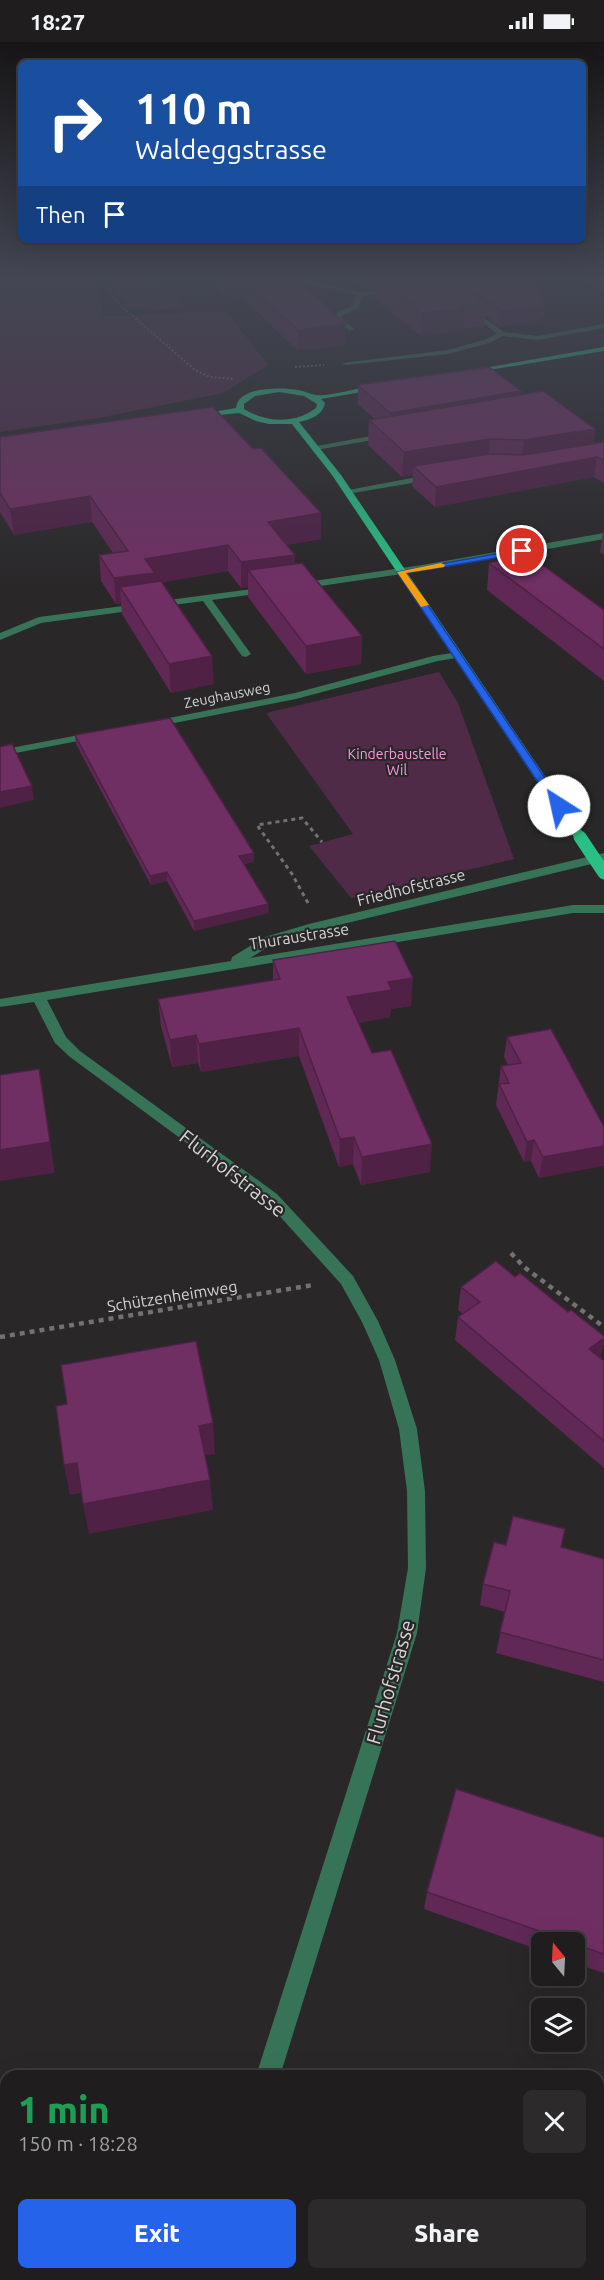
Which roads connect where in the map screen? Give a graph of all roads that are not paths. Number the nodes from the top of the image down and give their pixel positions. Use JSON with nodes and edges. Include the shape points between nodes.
{"nodes":[{"id":1,"x":387,"y":385,"type":"edge"},
{"id":2,"x":316,"y":398,"type":"junction"},
{"id":3,"x":240,"y":410,"type":"junction"},
{"id":4,"x":188,"y":416,"type":"edge"},
{"id":5,"x":294,"y":421,"type":"junction"},
{"id":6,"x":394,"y":434,"type":"edge"},
{"id":7,"x":316,"y":447,"type":"junction"},
{"id":8,"x":443,"y":476,"type":"edge"},
{"id":9,"x":347,"y":491,"type":"junction"},
{"id":10,"x":604,"y":536,"type":"edge"},
{"id":11,"x":401,"y":572,"type":"junction"},
{"id":12,"x":287,"y":587,"type":"edge"},
{"id":13,"x":276,"y":589,"type":"edge"},
{"id":14,"x":205,"y":598,"type":"junction"},
{"id":15,"x":0,"y":637,"type":"edge"},
{"id":16,"x":246,"y":654,"type":"dead end"},
{"id":17,"x":458,"y":655,"type":"junction"},
{"id":18,"x":142,"y":727,"type":"edge"},
{"id":19,"x":109,"y":733,"type":"edge"},
{"id":20,"x":0,"y":753,"type":"edge"},
{"id":21,"x":604,"y":856,"type":"edge"},
{"id":22,"x":604,"y":873,"type":"edge"},
{"id":23,"x":604,"y":909,"type":"edge"},
{"id":24,"x":232,"y":963,"type":"junction"},
{"id":25,"x":38,"y":996,"type":"junction"},
{"id":26,"x":0,"y":1003,"type":"edge"},
{"id":27,"x":270,"y":2070,"type":"edge"}],
"edges":[{"from":1,"to":2,"type":"main road"},
{"from":2,"to":3,"type":"main road","via":[[294,391],[265,391],[244,399]]},
{"from":2,"to":5,"type":"main road","via":[[320,409]]},
{"from":3,"to":4,"type":"main road"},
{"from":3,"to":5,"type":"main road","via":[[260,420]]},
{"from":5,"to":7,"type":"main road"},
{"from":6,"to":7,"type":"street"},
{"from":7,"to":9,"type":"main road"},
{"from":8,"to":9,"type":"street"},
{"from":9,"to":11,"type":"main road"},
{"from":10,"to":11,"type":"street","via":[[526,554]]},
{"from":11,"to":12,"type":"street"},
{"from":11,"to":17,"type":"main road"},
{"from":13,"to":14,"type":"street"},
{"from":14,"to":15,"type":"street","via":[[39,620]]},
{"from":14,"to":16,"type":"street"},
{"from":17,"to":18,"type":"street","name":"Zeughausweg","via":[[296,696]]},
{"from":17,"to":22,"type":"main road","bridge":true},
{"from":19,"to":20,"type":"street"},
{"from":21,"to":24,"type":"street","name":"Friedhofstrasse","via":[[314,927],[270,940]]},
{"from":23,"to":24,"type":"street","name":"Thuraustrasse","via":[[573,909]]},
{"from":24,"to":25,"type":"street","name":"Thuraustrasse"},
{"from":25,"to":26,"type":"street","name":"Thuraustrasse"},
{"from":25,"to":27,"type":"street","name":"Flurhofstrasse","via":[[60,1040],[75,1054],[272,1198],[318,1246],[347,1280],[370,1321],[387,1360],[408,1429],[416,1491],[417,1568],[407,1633]]}]}
